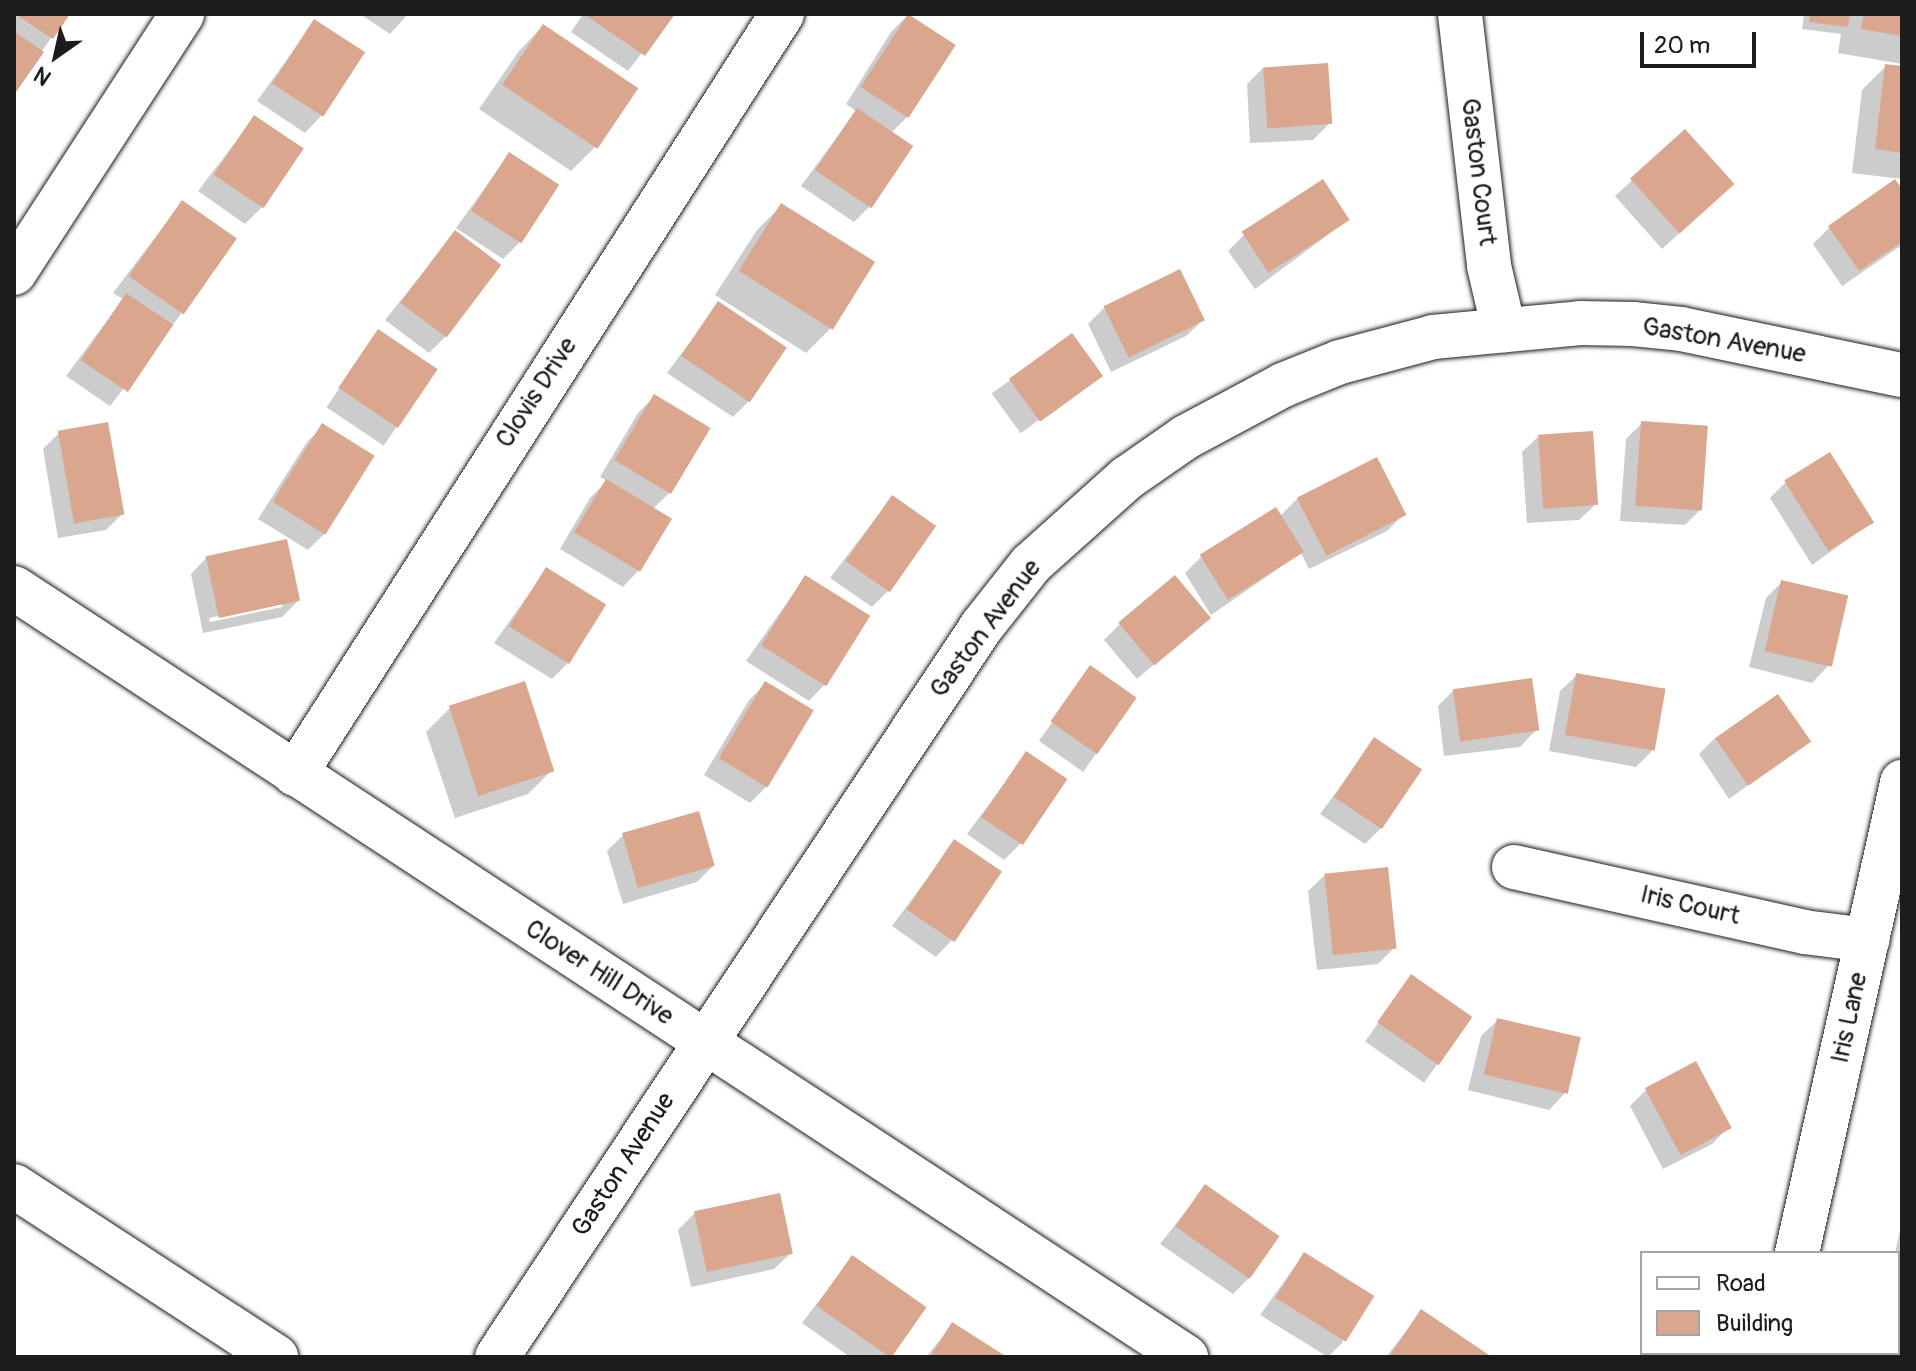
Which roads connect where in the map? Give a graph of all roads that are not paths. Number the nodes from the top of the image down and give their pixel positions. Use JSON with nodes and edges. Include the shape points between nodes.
{"nodes":[{"id":1,"x":182,"y":14,"type":"edge"},
{"id":2,"x":782,"y":14,"type":"edge"},
{"id":3,"x":1460,"y":14,"type":"edge"},
{"id":4,"x":14,"y":273,"type":"edge"},
{"id":5,"x":1504,"y":330,"type":"junction"},
{"id":6,"x":1902,"y":375,"type":"edge"},
{"id":7,"x":14,"y":588,"type":"edge"},
{"id":8,"x":295,"y":774,"type":"junction"},
{"id":9,"x":1902,"y":782,"type":"edge"},
{"id":10,"x":1514,"y":867,"type":"dead end"},
{"id":11,"x":1867,"y":940,"type":"junction"},
{"id":12,"x":705,"y":1043,"type":"junction"},
{"id":13,"x":14,"y":1186,"type":"edge"},
{"id":14,"x":1797,"y":1251,"type":"edge"},
{"id":15,"x":276,"y":1357,"type":"edge"},
{"id":16,"x":497,"y":1357,"type":"edge"},
{"id":17,"x":1186,"y":1357,"type":"edge"}],
"edges":[{"from":1,"to":4,"type":"street"},
{"from":2,"to":8,"type":"street","name":"Clovis Drive"},
{"from":3,"to":5,"type":"street","name":"Gaston Court","via":[[1489,266]]},
{"from":5,"to":6,"type":"street","name":"Gaston Avenue","via":[[1580,323],[1681,329]]},
{"from":5,"to":12,"type":"street","name":"Gaston Avenue","via":[[1399,345],[1283,385],[1186,437],[1080,516],[1031,564],[982,626]]},
{"from":7,"to":8,"type":"street","name":"Clover Hill Drive"},
{"from":8,"to":12,"type":"street","name":"Clover Hill Drive"},
{"from":9,"to":11,"type":"street","name":"Iris Lane"},
{"from":10,"to":11,"type":"street","name":"Iris Court","via":[[1804,932]]},
{"from":11,"to":14,"type":"street","name":"Iris Lane"},
{"from":12,"to":16,"type":"street","name":"Gaston Avenue"},
{"from":12,"to":17,"type":"street","name":"Clover Hill Drive"},
{"from":13,"to":15,"type":"street"}]}
